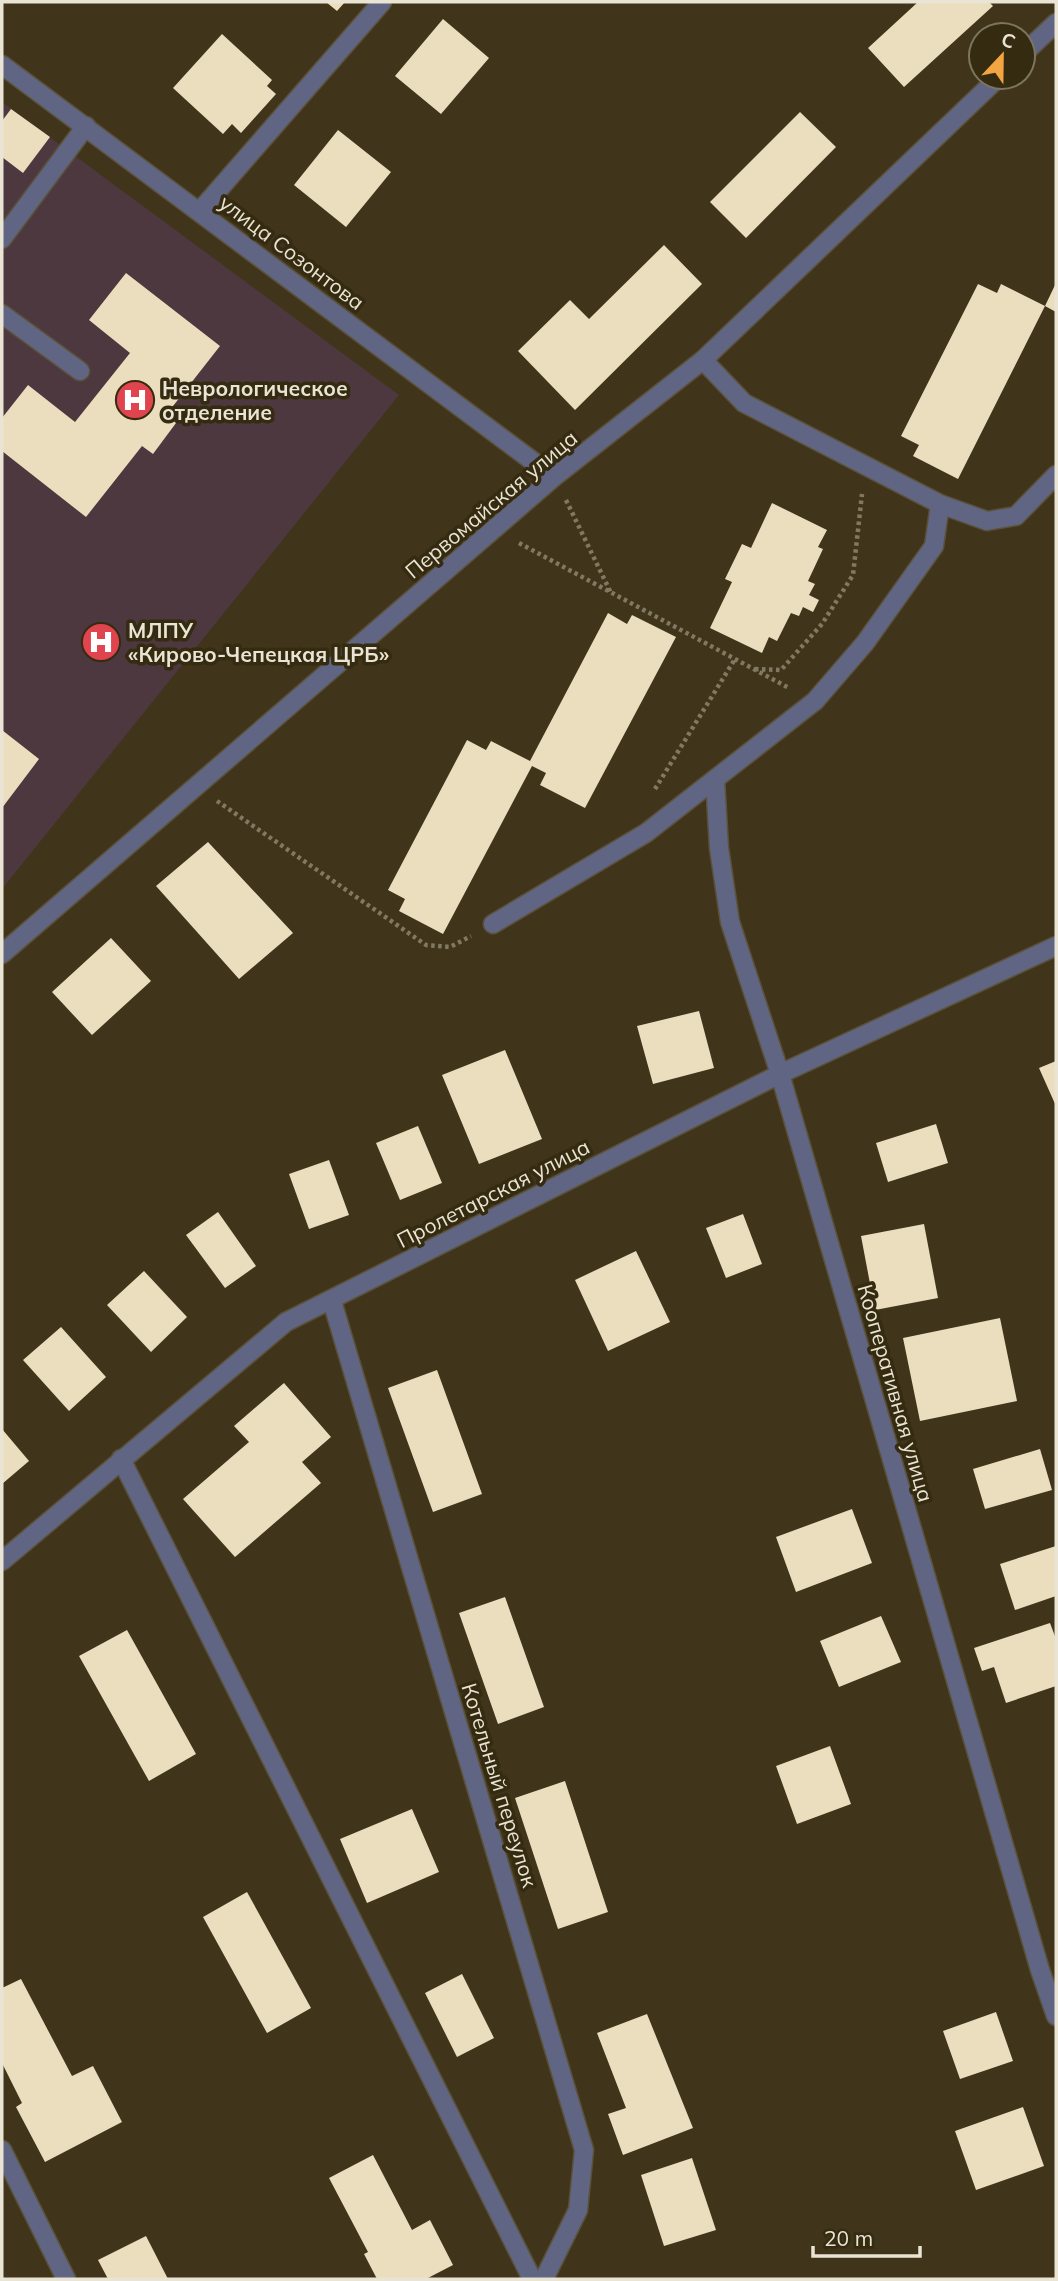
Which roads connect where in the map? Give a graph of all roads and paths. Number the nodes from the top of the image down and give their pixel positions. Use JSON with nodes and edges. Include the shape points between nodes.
{"nodes":[{"id":1,"x":382,"y":2,"type":"edge"},
{"id":2,"x":1053,"y":31,"type":"edge"},
{"id":3,"x":1037,"y":43,"type":"edge"},
{"id":4,"x":2,"y":65,"type":"edge"},
{"id":5,"x":984,"y":91,"type":"edge"},
{"id":6,"x":86,"y":126,"type":"junction"},
{"id":7,"x":200,"y":211,"type":"junction"},
{"id":8,"x":2,"y":239,"type":"edge"},
{"id":9,"x":2,"y":314,"type":"edge"},
{"id":10,"x":703,"y":360,"type":"junction"},
{"id":11,"x":80,"y":370,"type":"dead end"},
{"id":12,"x":866,"y":466,"type":"junction"},
{"id":13,"x":1056,"y":475,"type":"edge"},
{"id":14,"x":554,"y":477,"type":"junction"},
{"id":15,"x":940,"y":504,"type":"junction"},
{"id":16,"x":494,"y":530,"type":"junction"},
{"id":17,"x":611,"y":593,"type":"junction"},
{"id":18,"x":735,"y":659,"type":"junction"},
{"id":19,"x":754,"y":669,"type":"junction"},
{"id":20,"x":815,"y":701,"type":"junction"},
{"id":21,"x":715,"y":779,"type":"junction"},
{"id":22,"x":196,"y":787,"type":"junction"},
{"id":23,"x":654,"y":790,"type":"dead end"},
{"id":24,"x":493,"y":924,"type":"joint"},
{"id":25,"x":1056,"y":946,"type":"edge"},
{"id":26,"x":2,"y":954,"type":"edge"},
{"id":27,"x":780,"y":1073,"type":"junction"},
{"id":28,"x":332,"y":1301,"type":"junction"},
{"id":29,"x":121,"y":1459,"type":"junction"},
{"id":30,"x":2,"y":1561,"type":"edge"},
{"id":31,"x":1056,"y":2016,"type":"edge"},
{"id":32,"x":2,"y":2150,"type":"edge"},
{"id":33,"x":66,"y":2279,"type":"edge"},
{"id":34,"x":532,"y":2279,"type":"edge"},
{"id":35,"x":544,"y":2279,"type":"edge"}],
"edges":[{"from":1,"to":7,"type":"street"},
{"from":2,"to":3,"type":"street"},
{"from":4,"to":6,"type":"street","name":"улица Созонтова"},
{"from":5,"to":10,"type":"street","name":"Первомайская улица"},
{"from":6,"to":7,"type":"street","name":"улица Созонтова"},
{"from":6,"to":8,"type":"street"},
{"from":7,"to":14,"type":"street","name":"улица Созонтова"},
{"from":9,"to":11,"type":"street"},
{"from":10,"to":12,"type":"street","via":[[744,403]]},
{"from":10,"to":14,"type":"street","name":"Первомайская улица"},
{"from":12,"to":15,"type":"street"},
{"from":12,"to":19,"type":"path","via":[[853,575],[822,624],[781,670]]},
{"from":13,"to":15,"type":"street","via":[[1016,516],[987,521]]},
{"from":14,"to":16,"type":"street","name":"Первомайская улица"},
{"from":14,"to":17,"type":"path"},
{"from":15,"to":20,"type":"street","via":[[934,546],[865,643]]},
{"from":16,"to":17,"type":"path"},
{"from":16,"to":22,"type":"street","name":"Первомайская улица"},
{"from":17,"to":18,"type":"path"},
{"from":18,"to":19,"type":"path"},
{"from":18,"to":23,"type":"path"},
{"from":19,"to":20,"type":"path"},
{"from":20,"to":21,"type":"street"},
{"from":21,"to":24,"type":"street","via":[[646,833]]},
{"from":21,"to":27,"type":"street","name":"Кооперативная улица","via":[[730,922]]},
{"from":22,"to":24,"type":"path","via":[[426,945],[450,947]]},
{"from":22,"to":26,"type":"street","name":"Первомайская улица"},
{"from":25,"to":27,"type":"street","name":"Пролетарская улица"},
{"from":27,"to":28,"type":"street","name":"Пролетарская улица"},
{"from":27,"to":31,"type":"street","name":"Кооперативная улица"},
{"from":28,"to":29,"type":"street","name":"Пролетарская улица","via":[[286,1322]]},
{"from":28,"to":35,"type":"street","name":"Котельный переулок","via":[[584,2150],[578,2210]]},
{"from":29,"to":30,"type":"street","name":"Пролетарская улица"},
{"from":29,"to":34,"type":"street"},
{"from":32,"to":33,"type":"street"}]}
